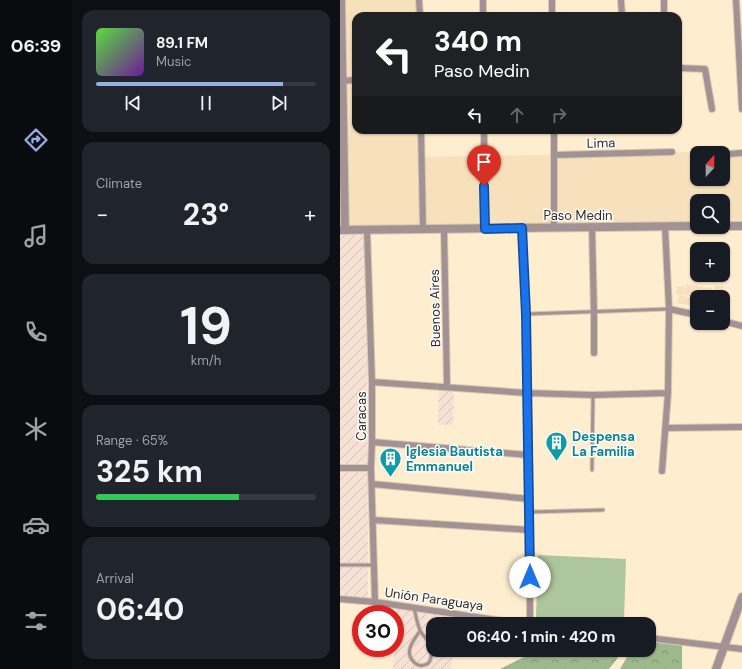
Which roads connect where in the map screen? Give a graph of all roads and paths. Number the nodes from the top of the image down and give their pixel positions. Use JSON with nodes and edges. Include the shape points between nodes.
{"nodes":[{"id":1,"x":341,"y":0,"type":"edge"},
{"id":2,"x":419,"y":0,"type":"edge"},
{"id":3,"x":483,"y":0,"type":"edge"},
{"id":4,"x":552,"y":0,"type":"edge"},
{"id":5,"x":621,"y":0,"type":"edge"},
{"id":6,"x":664,"y":0,"type":"edge"},
{"id":7,"x":736,"y":0,"type":"edge"},
{"id":8,"x":420,"y":12,"type":"edge"},
{"id":9,"x":483,"y":12,"type":"edge"},
{"id":10,"x":552,"y":12,"type":"edge"},
{"id":11,"x":622,"y":12,"type":"edge"},
{"id":12,"x":664,"y":12,"type":"edge"},
{"id":13,"x":682,"y":68,"type":"edge"},
{"id":14,"x":352,"y":80,"type":"edge"},
{"id":15,"x":341,"y":81,"type":"edge"},
{"id":16,"x":742,"y":108,"type":"edge"},
{"id":17,"x":712,"y":109,"type":"dead end"},
{"id":18,"x":421,"y":134,"type":"edge"},
{"id":19,"x":484,"y":134,"type":"edge"},
{"id":20,"x":554,"y":134,"type":"edge"},
{"id":21,"x":672,"y":152,"type":"dead end"},
{"id":22,"x":742,"y":153,"type":"edge"},
{"id":23,"x":730,"y":154,"type":"edge"},
{"id":24,"x":554,"y":155,"type":"junction"},
{"id":25,"x":665,"y":226,"type":"junction"},
{"id":26,"x":690,"y":226,"type":"edge"},
{"id":27,"x":730,"y":226,"type":"edge"},
{"id":28,"x":742,"y":226,"type":"edge"},
{"id":29,"x":554,"y":227,"type":"junction"},
{"id":30,"x":423,"y":228,"type":"junction"},
{"id":31,"x":522,"y":228,"type":"junction"},
{"id":32,"x":592,"y":228,"type":"junction"},
{"id":33,"x":444,"y":229,"type":"junction"},
{"id":34,"x":485,"y":229,"type":"junction"},
{"id":35,"x":342,"y":230,"type":"edge"},
{"id":36,"x":367,"y":230,"type":"junction"},
{"id":37,"x":668,"y":309,"type":"junction"},
{"id":38,"x":594,"y":312,"type":"junction"},
{"id":39,"x":526,"y":314,"type":"junction"},
{"id":40,"x":690,"y":314,"type":"edge"},
{"id":41,"x":730,"y":323,"type":"edge"},
{"id":42,"x":742,"y":326,"type":"edge"},
{"id":43,"x":594,"y":353,"type":"dead end"},
{"id":44,"x":372,"y":382,"type":"junction"},
{"id":45,"x":447,"y":386,"type":"junction"},
{"id":46,"x":527,"y":393,"type":"junction"},
{"id":47,"x":668,"y":393,"type":"junction"},
{"id":48,"x":593,"y":395,"type":"junction"},
{"id":49,"x":742,"y":426,"type":"edge"},
{"id":50,"x":666,"y":428,"type":"junction"},
{"id":51,"x":372,"y":442,"type":"junction"},
{"id":52,"x":528,"y":456,"type":"junction"},
{"id":53,"x":340,"y":468,"type":"edge"},
{"id":54,"x":371,"y":468,"type":"junction"},
{"id":55,"x":592,"y":470,"type":"dead end"},
{"id":56,"x":662,"y":471,"type":"dead end"},
{"id":57,"x":372,"y":484,"type":"junction"},
{"id":58,"x":530,"y":499,"type":"junction"},
{"id":59,"x":603,"y":510,"type":"dead end"},
{"id":60,"x":530,"y":512,"type":"junction"},
{"id":61,"x":373,"y":520,"type":"junction"},
{"id":62,"x":530,"y":530,"type":"junction"},
{"id":63,"x":374,"y":565,"type":"junction"},
{"id":64,"x":340,"y":566,"type":"edge"},
{"id":65,"x":742,"y":597,"type":"edge"},
{"id":66,"x":340,"y":599,"type":"edge"},
{"id":67,"x":375,"y":602,"type":"junction"},
{"id":68,"x":414,"y":608,"type":"junction"},
{"id":69,"x":476,"y":617,"type":"edge"},
{"id":70,"x":530,"y":617,"type":"edge"},
{"id":71,"x":420,"y":631,"type":"junction"},
{"id":72,"x":656,"y":639,"type":"edge"},
{"id":73,"x":724,"y":647,"type":"junction"},
{"id":74,"x":742,"y":649,"type":"edge"},
{"id":75,"x":716,"y":669,"type":"edge"}],
"edges":[{"from":1,"to":15,"type":"street"},
{"from":2,"to":8,"type":"street"},
{"from":3,"to":9,"type":"street"},
{"from":4,"to":10,"type":"street"},
{"from":5,"to":11,"type":"street"},
{"from":6,"to":12,"type":"street"},
{"from":7,"to":16,"type":"street"},
{"from":13,"to":17,"type":"street","via":[[704,69]]},
{"from":14,"to":15,"type":"street"},
{"from":15,"to":35,"type":"street"},
{"from":18,"to":30,"type":"street"},
{"from":19,"to":34,"type":"street"},
{"from":20,"to":24,"type":"street"},
{"from":21,"to":24,"type":"street","name":"Lima"},
{"from":22,"to":23,"type":"street"},
{"from":24,"to":29,"type":"street"},
{"from":25,"to":26,"type":"street","name":"Paso Medin"},
{"from":25,"to":32,"type":"street","name":"Paso Medin"},
{"from":25,"to":37,"type":"street"},
{"from":27,"to":28,"type":"street"},
{"from":29,"to":31,"type":"street","name":"Paso Medin"},
{"from":29,"to":32,"type":"street","name":"Paso Medin"},
{"from":30,"to":33,"type":"street","name":"Paso Medin"},
{"from":30,"to":36,"type":"street","name":"Paso Medin"},
{"from":31,"to":34,"type":"street","name":"Paso Medin"},
{"from":31,"to":39,"type":"street"},
{"from":32,"to":38,"type":"street"},
{"from":33,"to":34,"type":"street","name":"Paso Medin"},
{"from":33,"to":45,"type":"street","name":"Buenos Aires"},
{"from":35,"to":36,"type":"street","name":"Paso Medin"},
{"from":36,"to":44,"type":"street","name":"Caracas"},
{"from":37,"to":38,"type":"lane"},
{"from":37,"to":40,"type":"street"},
{"from":37,"to":47,"type":"street"},
{"from":38,"to":39,"type":"lane"},
{"from":38,"to":43,"type":"street"},
{"from":39,"to":46,"type":"street"},
{"from":41,"to":42,"type":"street"},
{"from":44,"to":45,"type":"street"},
{"from":44,"to":51,"type":"street","name":"Caracas"},
{"from":45,"to":46,"type":"street"},
{"from":46,"to":48,"type":"street"},
{"from":46,"to":52,"type":"street"},
{"from":47,"to":48,"type":"street"},
{"from":47,"to":50,"type":"street"},
{"from":48,"to":55,"type":"lane"},
{"from":49,"to":50,"type":"street"},
{"from":50,"to":56,"type":"street"},
{"from":51,"to":52,"type":"street"},
{"from":51,"to":54,"type":"street","name":"Caracas"},
{"from":52,"to":58,"type":"street"},
{"from":53,"to":54,"type":"street"},
{"from":54,"to":57,"type":"street","name":"Caracas"},
{"from":57,"to":58,"type":"street"},
{"from":57,"to":61,"type":"street","name":"Caracas"},
{"from":58,"to":60,"type":"street"},
{"from":59,"to":60,"type":"lane"},
{"from":60,"to":62,"type":"street"},
{"from":61,"to":62,"type":"street"},
{"from":61,"to":63,"type":"street","name":"Caracas"},
{"from":62,"to":70,"type":"street"},
{"from":63,"to":64,"type":"lane"},
{"from":63,"to":67,"type":"street","name":"Caracas"},
{"from":65,"to":73,"type":"street"},
{"from":66,"to":67,"type":"street","name":"Unión Paraguaya"},
{"from":67,"to":68,"type":"street","name":"Unión Paraguaya"},
{"from":68,"to":69,"type":"street","name":"Unión Paraguaya"},
{"from":68,"to":71,"type":"lane"},
{"from":71,"to":71,"type":"lane","via":[[431,648],[430,663],[422,666],[414,662],[410,653],[411,645]]},
{"from":72,"to":73,"type":"street"},
{"from":73,"to":74,"type":"street"},
{"from":73,"to":75,"type":"street"}]}
